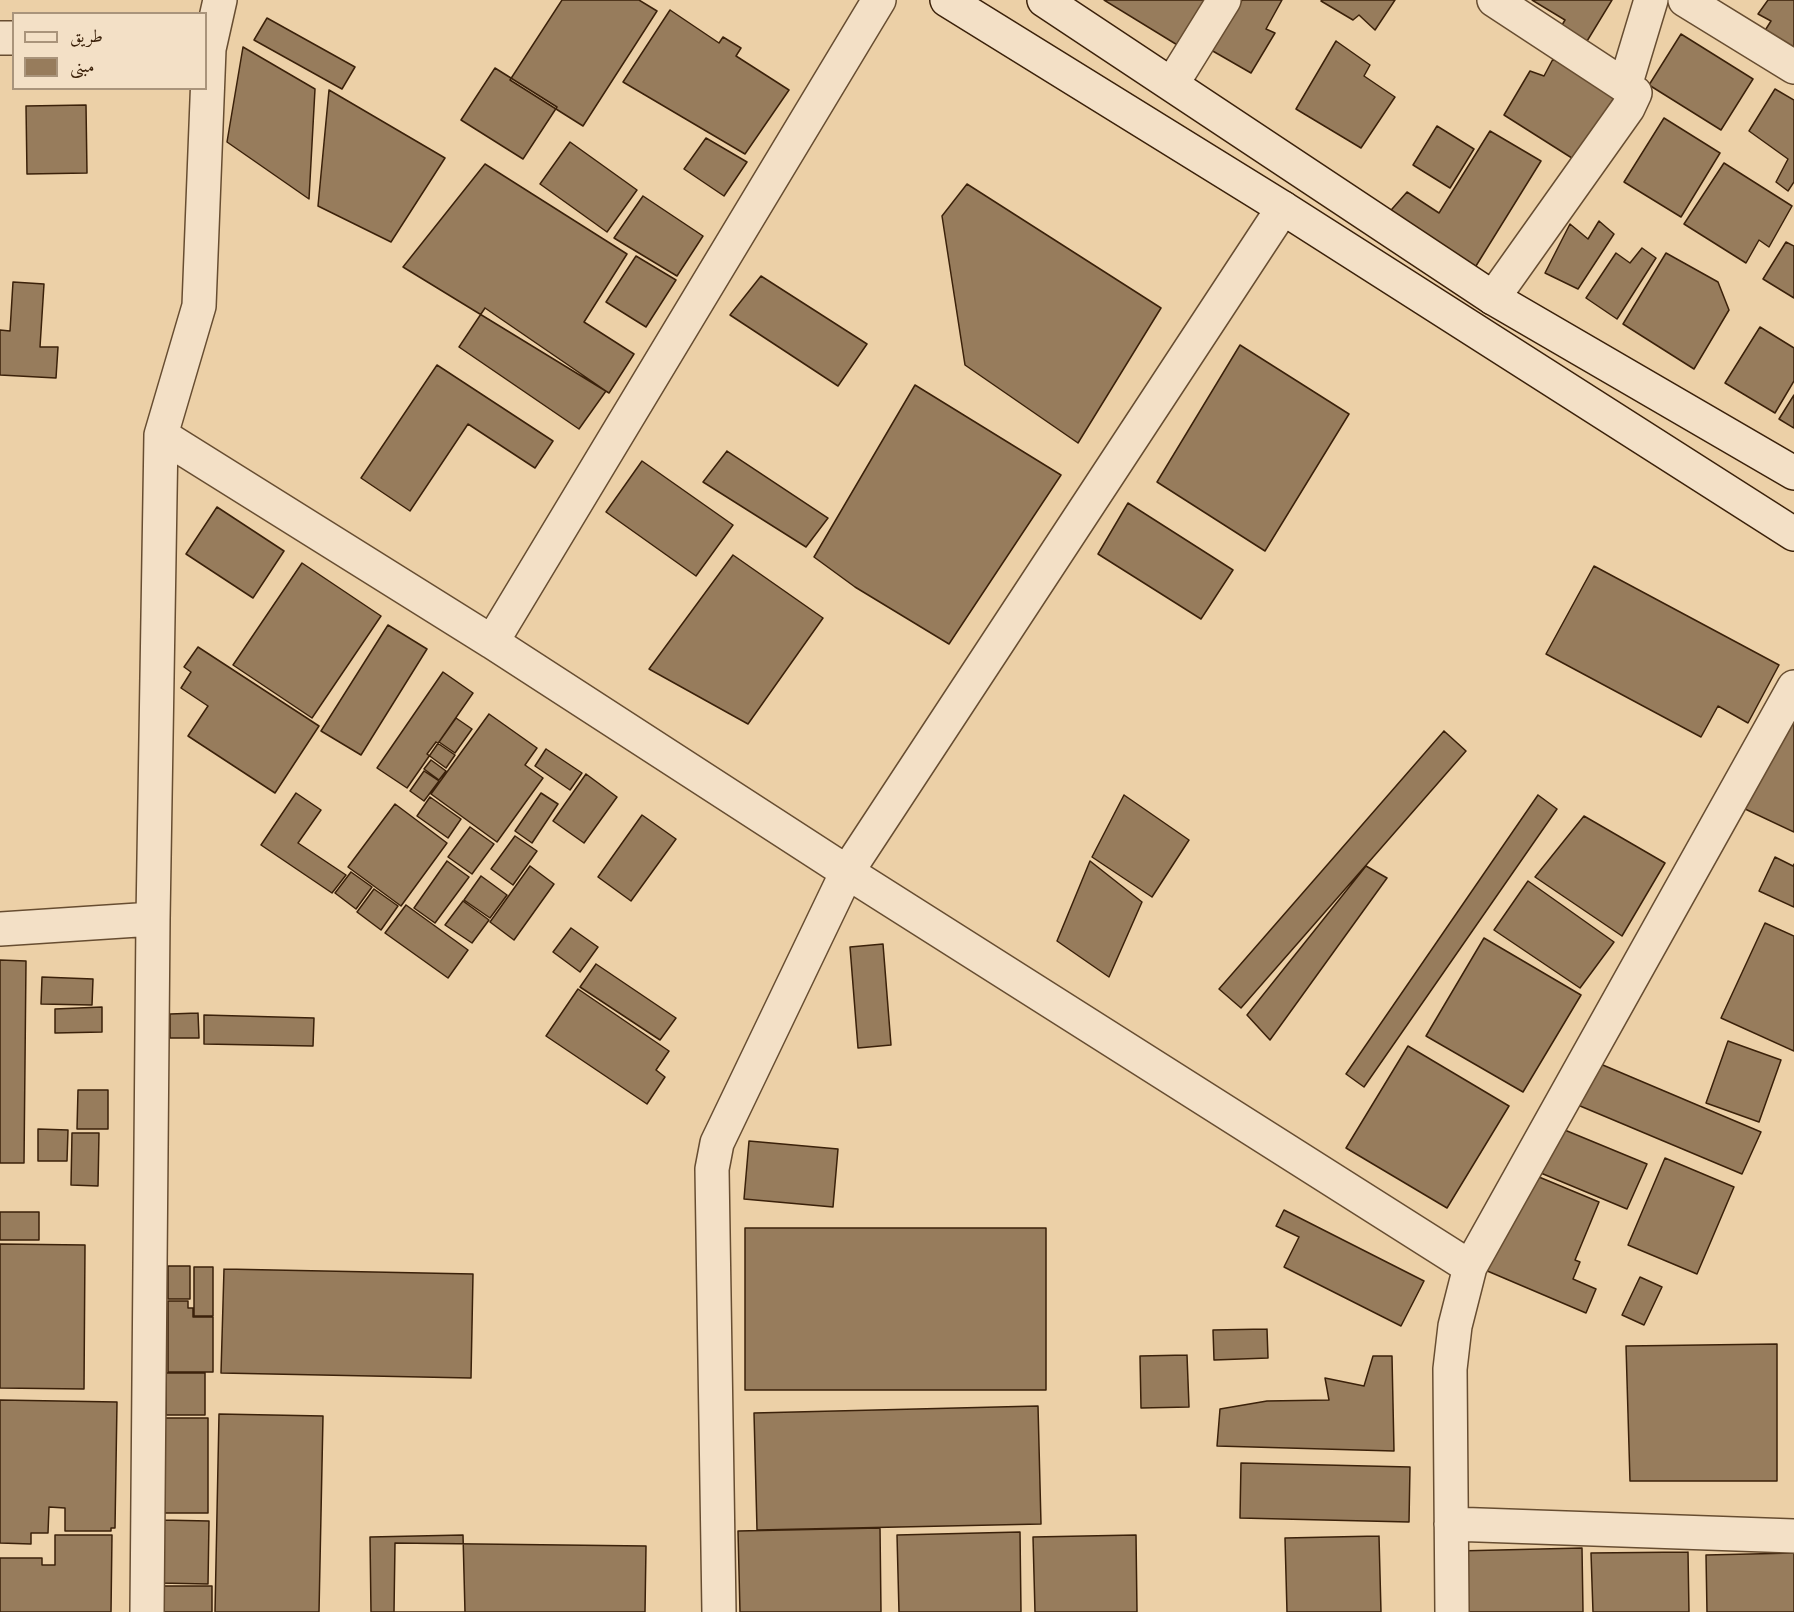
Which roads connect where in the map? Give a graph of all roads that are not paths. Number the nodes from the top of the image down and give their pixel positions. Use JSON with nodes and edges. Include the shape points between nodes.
{"nodes":[{"id":1,"x":220,"y":0,"type":"edge"},
{"id":2,"x":879,"y":0,"type":"edge"},
{"id":3,"x":947,"y":0,"type":"edge"},
{"id":4,"x":1044,"y":0,"type":"edge"},
{"id":5,"x":1224,"y":0,"type":"edge"},
{"id":6,"x":1494,"y":0,"type":"edge"},
{"id":7,"x":1651,"y":0,"type":"edge"},
{"id":8,"x":1685,"y":0,"type":"edge"},
{"id":9,"x":207,"y":48,"type":"edge"},
{"id":10,"x":1794,"y":67,"type":"edge"},
{"id":11,"x":1172,"y":84,"type":"junction"},
{"id":12,"x":1625,"y":86,"type":"junction"},
{"id":13,"x":206,"y":90,"type":"edge"},
{"id":14,"x":1283,"y":208,"type":"junction"},
{"id":15,"x":1493,"y":298,"type":"junction"},
{"id":16,"x":161,"y":435,"type":"junction"},
{"id":17,"x":1794,"y":473,"type":"edge"},
{"id":18,"x":1794,"y":534,"type":"edge"},
{"id":19,"x":492,"y":642,"type":"junction"},
{"id":20,"x":1794,"y":687,"type":"edge"},
{"id":21,"x":847,"y":872,"type":"junction"},
{"id":22,"x":153,"y":919,"type":"junction"},
{"id":23,"x":0,"y":929,"type":"edge"},
{"id":24,"x":1470,"y":1267,"type":"junction"},
{"id":25,"x":1451,"y":1524,"type":"junction"},
{"id":26,"x":1794,"y":1536,"type":"edge"},
{"id":27,"x":147,"y":1612,"type":"edge"},
{"id":28,"x":719,"y":1612,"type":"edge"},
{"id":29,"x":1452,"y":1612,"type":"edge"}],
"edges":[{"from":1,"to":9,"type":"street"},
{"from":2,"to":19,"type":"street"},
{"from":3,"to":14,"type":"street"},
{"from":4,"to":11,"type":"street"},
{"from":5,"to":11,"type":"street"},
{"from":6,"to":12,"type":"street"},
{"from":7,"to":12,"type":"street"},
{"from":8,"to":10,"type":"street"},
{"from":11,"to":15,"type":"street"},
{"from":12,"to":15,"type":"street","via":[[1635,93],[1628,108]]},
{"from":13,"to":16,"type":"street","via":[[199,306]]},
{"from":14,"to":18,"type":"street"},
{"from":14,"to":21,"type":"street"},
{"from":15,"to":17,"type":"street"},
{"from":16,"to":19,"type":"street"},
{"from":16,"to":22,"type":"street"},
{"from":19,"to":21,"type":"street"},
{"from":20,"to":24,"type":"street"},
{"from":21,"to":24,"type":"street"},
{"from":21,"to":28,"type":"street","via":[[717,1143],[712,1193]]},
{"from":22,"to":23,"type":"street"},
{"from":22,"to":27,"type":"street"},
{"from":24,"to":25,"type":"street","via":[[1450,1360]]},
{"from":25,"to":26,"type":"street"},
{"from":25,"to":29,"type":"street"}]}
